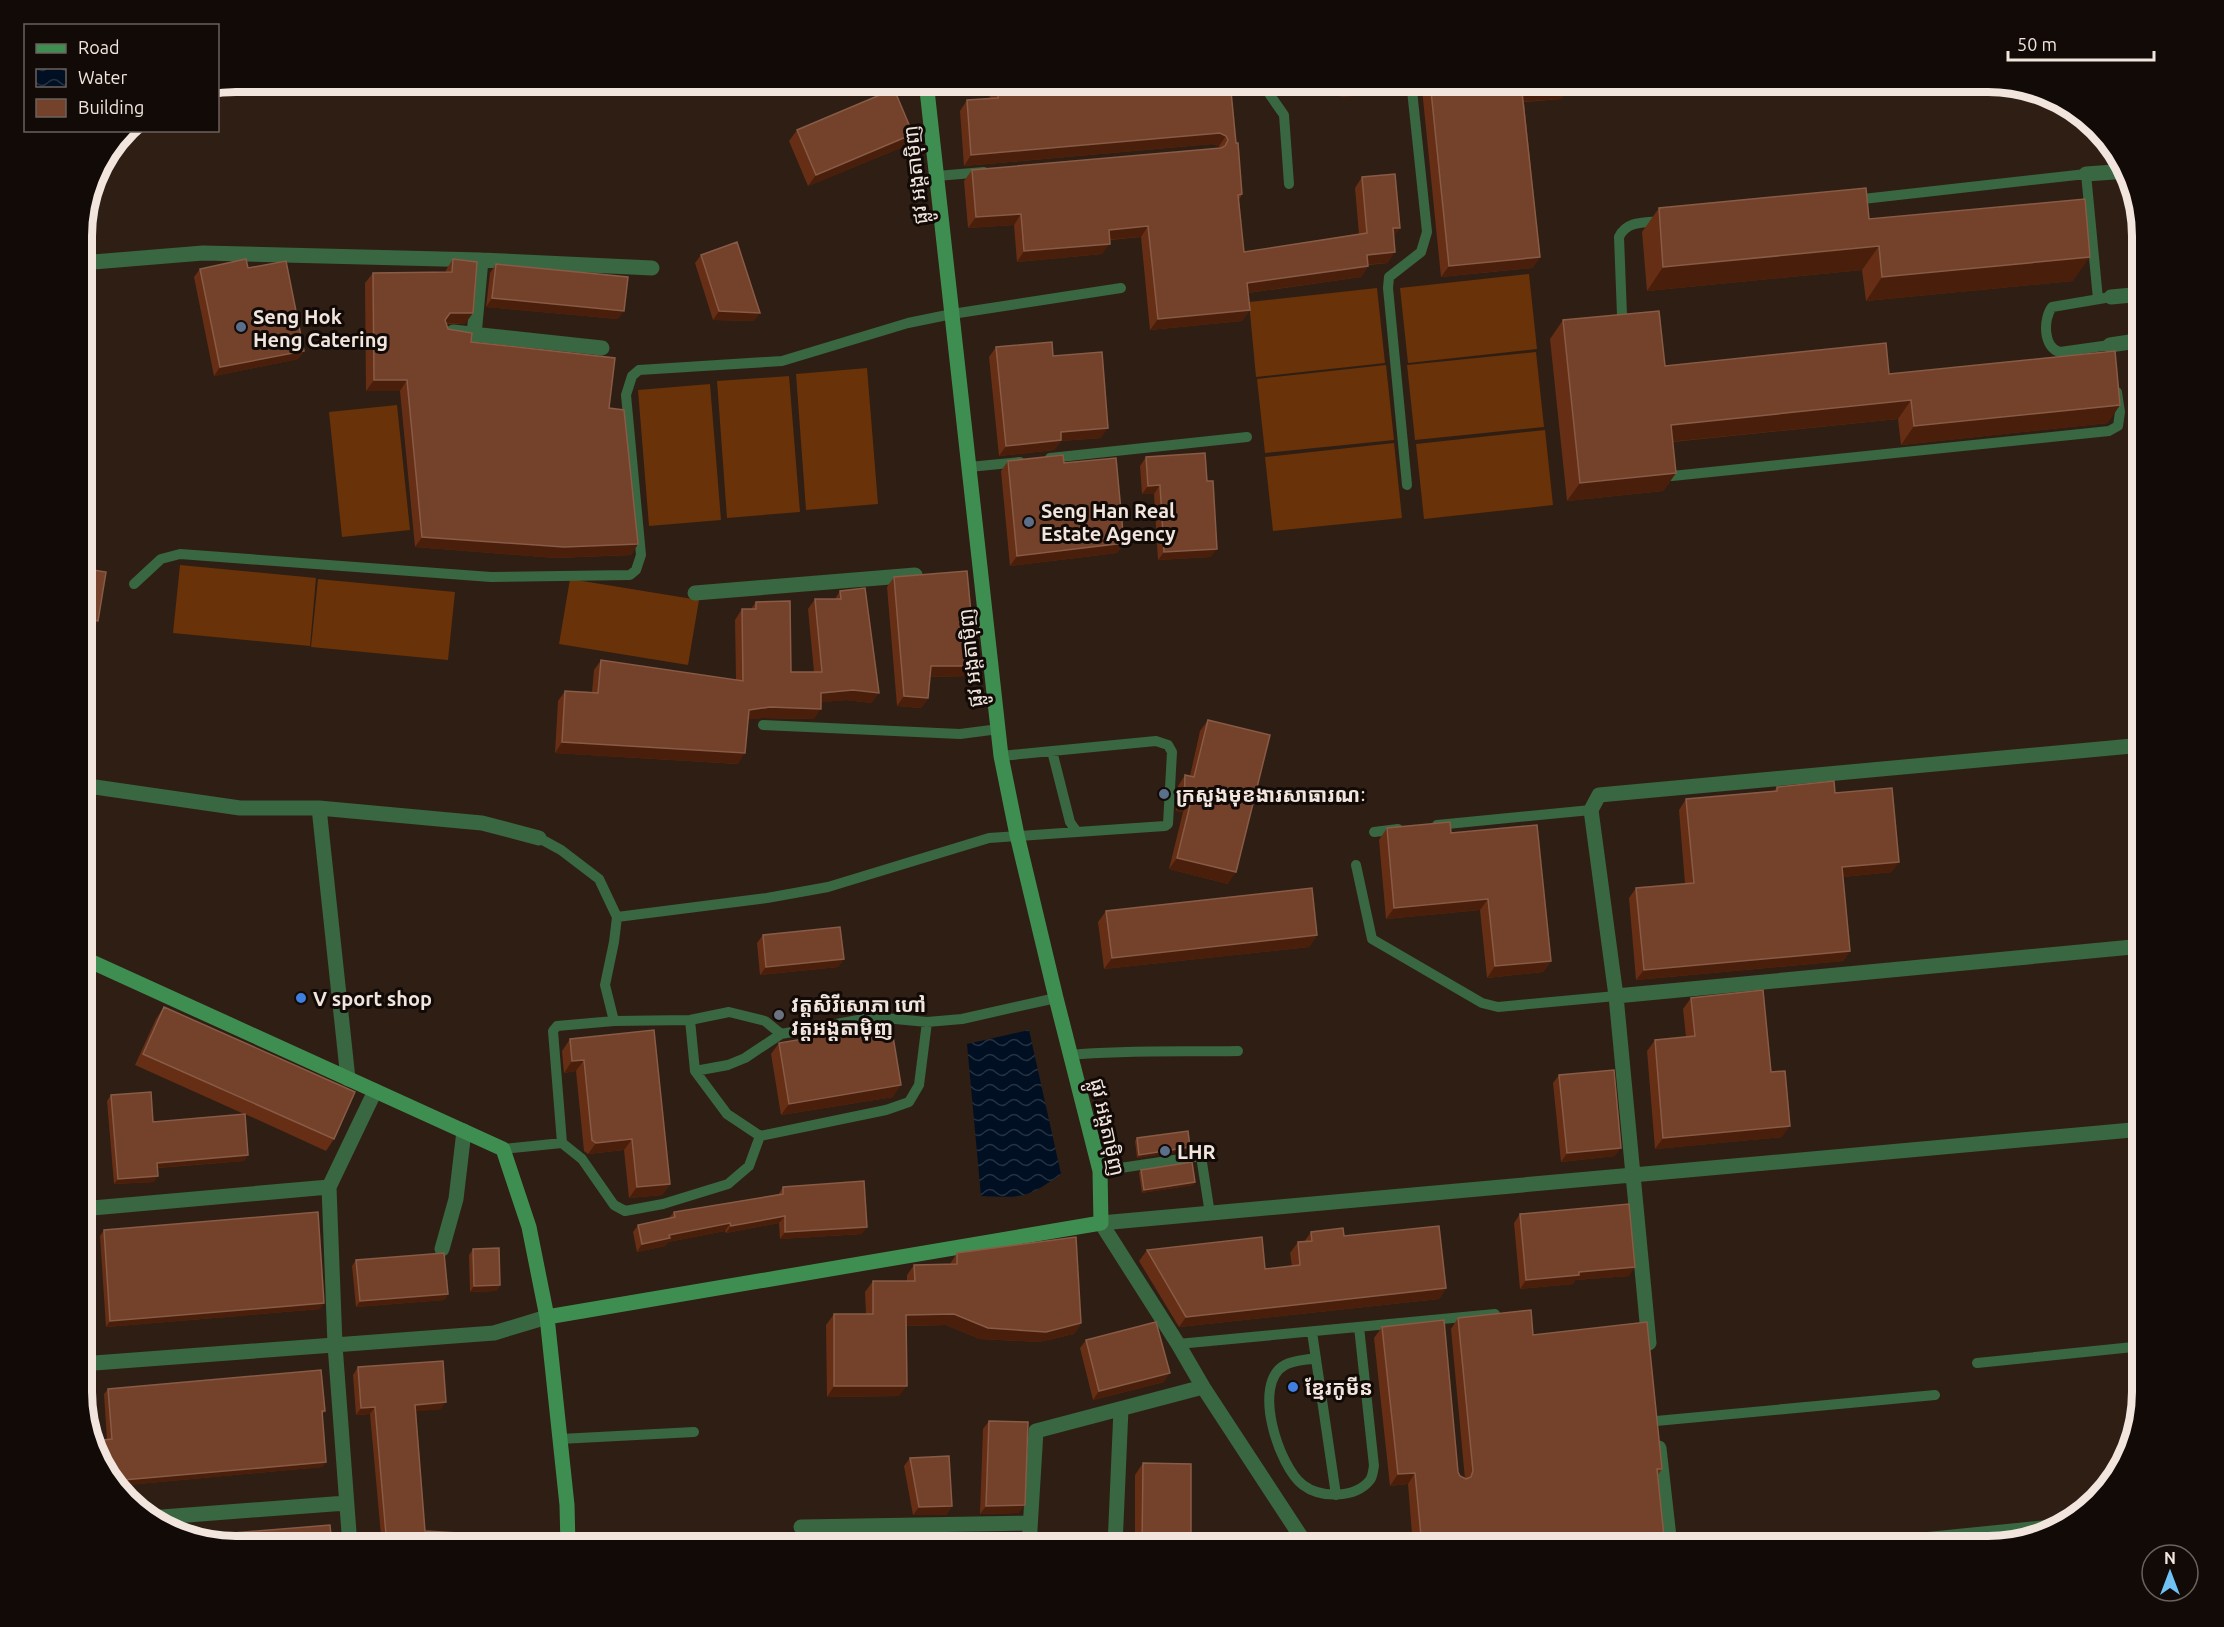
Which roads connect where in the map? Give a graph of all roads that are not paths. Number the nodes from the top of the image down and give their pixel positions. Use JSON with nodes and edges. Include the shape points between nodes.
{"nodes":[{"id":1,"x":927,"y":92,"type":"edge"},
{"id":2,"x":1268,"y":92,"type":"edge"},
{"id":3,"x":1412,"y":92,"type":"edge"},
{"id":4,"x":994,"y":171,"type":"edge"},
{"id":5,"x":2118,"y":172,"type":"edge"},
{"id":6,"x":2086,"y":174,"type":"junction"},
{"id":7,"x":937,"y":176,"type":"junction"},
{"id":8,"x":1289,"y":184,"type":"dead end"},
{"id":9,"x":1841,"y":201,"type":"edge"},
{"id":10,"x":1670,"y":220,"type":"edge"},
{"id":11,"x":481,"y":260,"type":"junction"},
{"id":12,"x":92,"y":262,"type":"edge"},
{"id":13,"x":652,"y":268,"type":"dead end"},
{"id":14,"x":1122,"y":288,"type":"dead end"},
{"id":15,"x":2132,"y":295,"type":"edge"},
{"id":16,"x":2105,"y":298,"type":"junction"},
{"id":17,"x":952,"y":314,"type":"junction"},
{"id":18,"x":1622,"y":315,"type":"edge"},
{"id":19,"x":447,"y":332,"type":"edge"},
{"id":20,"x":474,"y":334,"type":"junction"},
{"id":21,"x":2132,"y":342,"type":"edge"},
{"id":22,"x":2110,"y":345,"type":"junction"},
{"id":23,"x":602,"y":348,"type":"dead end"},
{"id":24,"x":1247,"y":437,"type":"dead end"},
{"id":25,"x":969,"y":467,"type":"junction"},
{"id":26,"x":1672,"y":476,"type":"edge"},
{"id":27,"x":1407,"y":485,"type":"dead end"},
{"id":28,"x":933,"y":574,"type":"edge"},
{"id":29,"x":134,"y":584,"type":"dead end"},
{"id":30,"x":695,"y":593,"type":"dead end"},
{"id":31,"x":763,"y":725,"type":"edge"},
{"id":32,"x":999,"y":729,"type":"junction"},
{"id":33,"x":2132,"y":746,"type":"edge"},
{"id":34,"x":1052,"y":751,"type":"junction"},
{"id":35,"x":1002,"y":756,"type":"junction"},
{"id":36,"x":92,"y":787,"type":"edge"},
{"id":37,"x":319,"y":808,"type":"junction"},
{"id":38,"x":1591,"y":810,"type":"junction"},
{"id":39,"x":1431,"y":826,"type":"edge"},
{"id":40,"x":1408,"y":828,"type":"edge"},
{"id":41,"x":1077,"y":832,"type":"junction"},
{"id":42,"x":1374,"y":832,"type":"dead end"},
{"id":43,"x":1017,"y":835,"type":"junction"},
{"id":44,"x":539,"y":838,"type":"joint"},
{"id":45,"x":1356,"y":865,"type":"dead end"},
{"id":46,"x":617,"y":916,"type":"junction"},
{"id":47,"x":2132,"y":947,"type":"edge"},
{"id":48,"x":92,"y":962,"type":"edge"},
{"id":49,"x":1616,"y":996,"type":"junction"},
{"id":50,"x":1056,"y":998,"type":"junction"},
{"id":51,"x":690,"y":1020,"type":"junction"},
{"id":52,"x":614,"y":1021,"type":"junction"},
{"id":53,"x":927,"y":1022,"type":"junction"},
{"id":54,"x":781,"y":1034,"type":"junction"},
{"id":55,"x":1238,"y":1050,"type":"dead end"},
{"id":56,"x":1071,"y":1055,"type":"junction"},
{"id":57,"x":695,"y":1071,"type":"junction"},
{"id":58,"x":348,"y":1079,"type":"junction"},
{"id":59,"x":375,"y":1090,"type":"junction"},
{"id":60,"x":2132,"y":1130,"type":"edge"},
{"id":61,"x":464,"y":1131,"type":"junction"},
{"id":62,"x":760,"y":1136,"type":"junction"},
{"id":63,"x":562,"y":1143,"type":"junction"},
{"id":64,"x":503,"y":1149,"type":"junction"},
{"id":65,"x":1100,"y":1171,"type":"junction"},
{"id":66,"x":1633,"y":1175,"type":"junction"},
{"id":67,"x":329,"y":1187,"type":"junction"},
{"id":68,"x":92,"y":1208,"type":"edge"},
{"id":69,"x":1210,"y":1214,"type":"junction"},
{"id":70,"x":1101,"y":1222,"type":"junction"},
{"id":71,"x":442,"y":1249,"type":"dead end"},
{"id":72,"x":1495,"y":1314,"type":"edge"},
{"id":73,"x":547,"y":1317,"type":"junction"},
{"id":74,"x":1442,"y":1319,"type":"junction"},
{"id":75,"x":1359,"y":1327,"type":"junction"},
{"id":76,"x":1443,"y":1331,"type":"edge"},
{"id":77,"x":1312,"y":1332,"type":"junction"},
{"id":78,"x":1179,"y":1344,"type":"junction"},
{"id":79,"x":335,"y":1345,"type":"junction"},
{"id":80,"x":2132,"y":1347,"type":"edge"},
{"id":81,"x":1316,"y":1358,"type":"junction"},
{"id":82,"x":1651,"y":1362,"type":"edge"},
{"id":83,"x":92,"y":1363,"type":"edge"},
{"id":84,"x":1977,"y":1363,"type":"dead end"},
{"id":85,"x":1203,"y":1387,"type":"junction"},
{"id":86,"x":1935,"y":1395,"type":"dead end"},
{"id":87,"x":1120,"y":1408,"type":"junction"},
{"id":88,"x":1656,"y":1415,"type":"joint"},
{"id":89,"x":694,"y":1432,"type":"dead end"},
{"id":90,"x":560,"y":1439,"type":"junction"},
{"id":91,"x":1336,"y":1495,"type":"junction"},
{"id":92,"x":346,"y":1503,"type":"junction"},
{"id":93,"x":165,"y":1517,"type":"edge"},
{"id":94,"x":1030,"y":1523,"type":"junction"},
{"id":95,"x":801,"y":1527,"type":"dead end"},
{"id":96,"x":2031,"y":1529,"type":"edge"},
{"id":97,"x":349,"y":1536,"type":"edge"},
{"id":98,"x":568,"y":1536,"type":"edge"},
{"id":99,"x":1029,"y":1536,"type":"edge"},
{"id":100,"x":1115,"y":1536,"type":"edge"},
{"id":101,"x":1300,"y":1536,"type":"edge"},
{"id":102,"x":1669,"y":1536,"type":"edge"},
{"id":103,"x":1962,"y":1536,"type":"edge"}],
"edges":[{"from":1,"to":7,"type":"street","name":"ផ្លូវ អង្តតាម៉ិញ"},
{"from":2,"to":8,"type":"lane","via":[[1284,115]]},
{"from":3,"to":27,"type":"lane","via":[[1427,232],[1421,252],[1389,277],[1388,288]]},
{"from":4,"to":7,"type":"lane"},
{"from":5,"to":6,"type":"street"},
{"from":6,"to":9,"type":"lane"},
{"from":6,"to":16,"type":"lane"},
{"from":7,"to":17,"type":"street","name":"ផ្លូវ អង្តតាម៉ិញ"},
{"from":10,"to":18,"type":"lane","via":[[1630,224],[1622,230]]},
{"from":11,"to":12,"type":"street","via":[[203,254]]},
{"from":11,"to":13,"type":"street"},
{"from":11,"to":20,"type":"street"},
{"from":14,"to":17,"type":"lane"},
{"from":15,"to":16,"type":"street"},
{"from":16,"to":22,"type":"lane","via":[[2052,307],[2046,318],[2053,351]]},
{"from":17,"to":25,"type":"street","name":"ផ្លូវ អង្តតាម៉ិញ"},
{"from":17,"to":29,"type":"lane","via":[[908,323],[782,361],[639,370],[628,384],[626,395],[641,555],[630,575],[491,577],[180,554],[161,559]]},
{"from":19,"to":20,"type":"street"},
{"from":20,"to":23,"type":"street"},
{"from":21,"to":22,"type":"street"},
{"from":22,"to":26,"type":"lane","via":[[2120,419],[2118,426],[2109,431]]},
{"from":24,"to":25,"type":"lane"},
{"from":25,"to":32,"type":"street","name":"ផ្លូវ អង្តតាម៉ិញ","via":[[975,571]]},
{"from":28,"to":30,"type":"street"},
{"from":31,"to":32,"type":"lane","via":[[960,734]]},
{"from":32,"to":35,"type":"street","name":"ផ្លូវ អង្តតាម៉ិញ"},
{"from":33,"to":38,"type":"street","via":[[1599,795]]},
{"from":34,"to":35,"type":"lane"},
{"from":34,"to":41,"type":"lane","via":[[1070,822]]},
{"from":34,"to":41,"type":"lane","via":[[1156,741],[1172,752],[1168,824]]},
{"from":35,"to":43,"type":"street","name":"ផ្លូវ អង្តតាម៉ិញ"},
{"from":36,"to":37,"type":"street","via":[[240,808]]},
{"from":37,"to":44,"type":"street","via":[[482,823]]},
{"from":37,"to":58,"type":"street"},
{"from":38,"to":39,"type":"lane"},
{"from":38,"to":49,"type":"street"},
{"from":40,"to":42,"type":"lane"},
{"from":41,"to":43,"type":"lane"},
{"from":43,"to":46,"type":"lane","via":[[989,838],[828,888]]},
{"from":43,"to":50,"type":"street","name":"ផ្លូវ អង្តតាម៉ិញ"},
{"from":44,"to":46,"type":"lane","via":[[599,879]]},
{"from":45,"to":49,"type":"lane","via":[[1372,939],[1482,1003],[1498,1007]]},
{"from":46,"to":52,"type":"lane","via":[[606,985]]},
{"from":47,"to":49,"type":"street"},
{"from":48,"to":58,"type":"street"},
{"from":49,"to":66,"type":"street"},
{"from":50,"to":53,"type":"lane"},
{"from":50,"to":56,"type":"street","name":"ផ្លូវ អង្តតាម៉ិញ"},
{"from":51,"to":52,"type":"lane"},
{"from":51,"to":54,"type":"lane","via":[[729,1012],[765,1021]]},
{"from":51,"to":57,"type":"lane"},
{"from":52,"to":63,"type":"lane","via":[[557,1026],[553,1031]]},
{"from":53,"to":54,"type":"lane","via":[[873,1017]]},
{"from":53,"to":62,"type":"lane","via":[[919,1085],[909,1101],[886,1110]]},
{"from":54,"to":57,"type":"lane","via":[[736,1062]]},
{"from":55,"to":56,"type":"lane"},
{"from":56,"to":65,"type":"street","name":"ផ្លូវ អង្តតាម៉ិញ"},
{"from":57,"to":62,"type":"lane","via":[[727,1114]]},
{"from":58,"to":59,"type":"street"},
{"from":59,"to":61,"type":"street"},
{"from":59,"to":67,"type":"street"},
{"from":60,"to":66,"type":"street"},
{"from":61,"to":64,"type":"street"},
{"from":61,"to":71,"type":"street","via":[[456,1199]]},
{"from":62,"to":63,"type":"lane","via":[[749,1166],[728,1185],[625,1211],[614,1205],[582,1159]]},
{"from":63,"to":64,"type":"lane"},
{"from":64,"to":73,"type":"street","via":[[529,1227]]},
{"from":65,"to":69,"type":"lane","via":[[1201,1156]]},
{"from":65,"to":70,"type":"street","name":"ផ្លូវ អង្តតាម៉ិញ"},
{"from":66,"to":69,"type":"street"},
{"from":66,"to":82,"type":"street"},
{"from":67,"to":68,"type":"street"},
{"from":67,"to":79,"type":"street"},
{"from":69,"to":70,"type":"street"},
{"from":70,"to":73,"type":"street"},
{"from":70,"to":78,"type":"street"},
{"from":72,"to":74,"type":"lane"},
{"from":73,"to":79,"type":"street","via":[[494,1333]]},
{"from":73,"to":90,"type":"street"},
{"from":74,"to":75,"type":"lane"},
{"from":74,"to":76,"type":"lane"},
{"from":75,"to":77,"type":"lane"},
{"from":75,"to":91,"type":"lane","via":[[1374,1466],[1370,1480],[1354,1491]]},
{"from":77,"to":78,"type":"lane"},
{"from":77,"to":81,"type":"lane"},
{"from":78,"to":85,"type":"street"},
{"from":79,"to":83,"type":"street"},
{"from":79,"to":92,"type":"street"},
{"from":80,"to":84,"type":"lane"},
{"from":81,"to":91,"type":"lane"},
{"from":81,"to":91,"type":"lane","via":[[1285,1365],[1276,1373],[1269,1396],[1271,1426],[1301,1483],[1314,1492]]},
{"from":85,"to":87,"type":"street"},
{"from":85,"to":101,"type":"street"},
{"from":86,"to":88,"type":"lane"},
{"from":87,"to":94,"type":"street","via":[[1036,1431]]},
{"from":87,"to":100,"type":"street"},
{"from":88,"to":102,"type":"street"},
{"from":89,"to":90,"type":"lane"},
{"from":90,"to":98,"type":"street"},
{"from":92,"to":93,"type":"street"},
{"from":92,"to":97,"type":"street"},
{"from":94,"to":95,"type":"street"},
{"from":94,"to":99,"type":"street"},
{"from":96,"to":103,"type":"street"}]}
